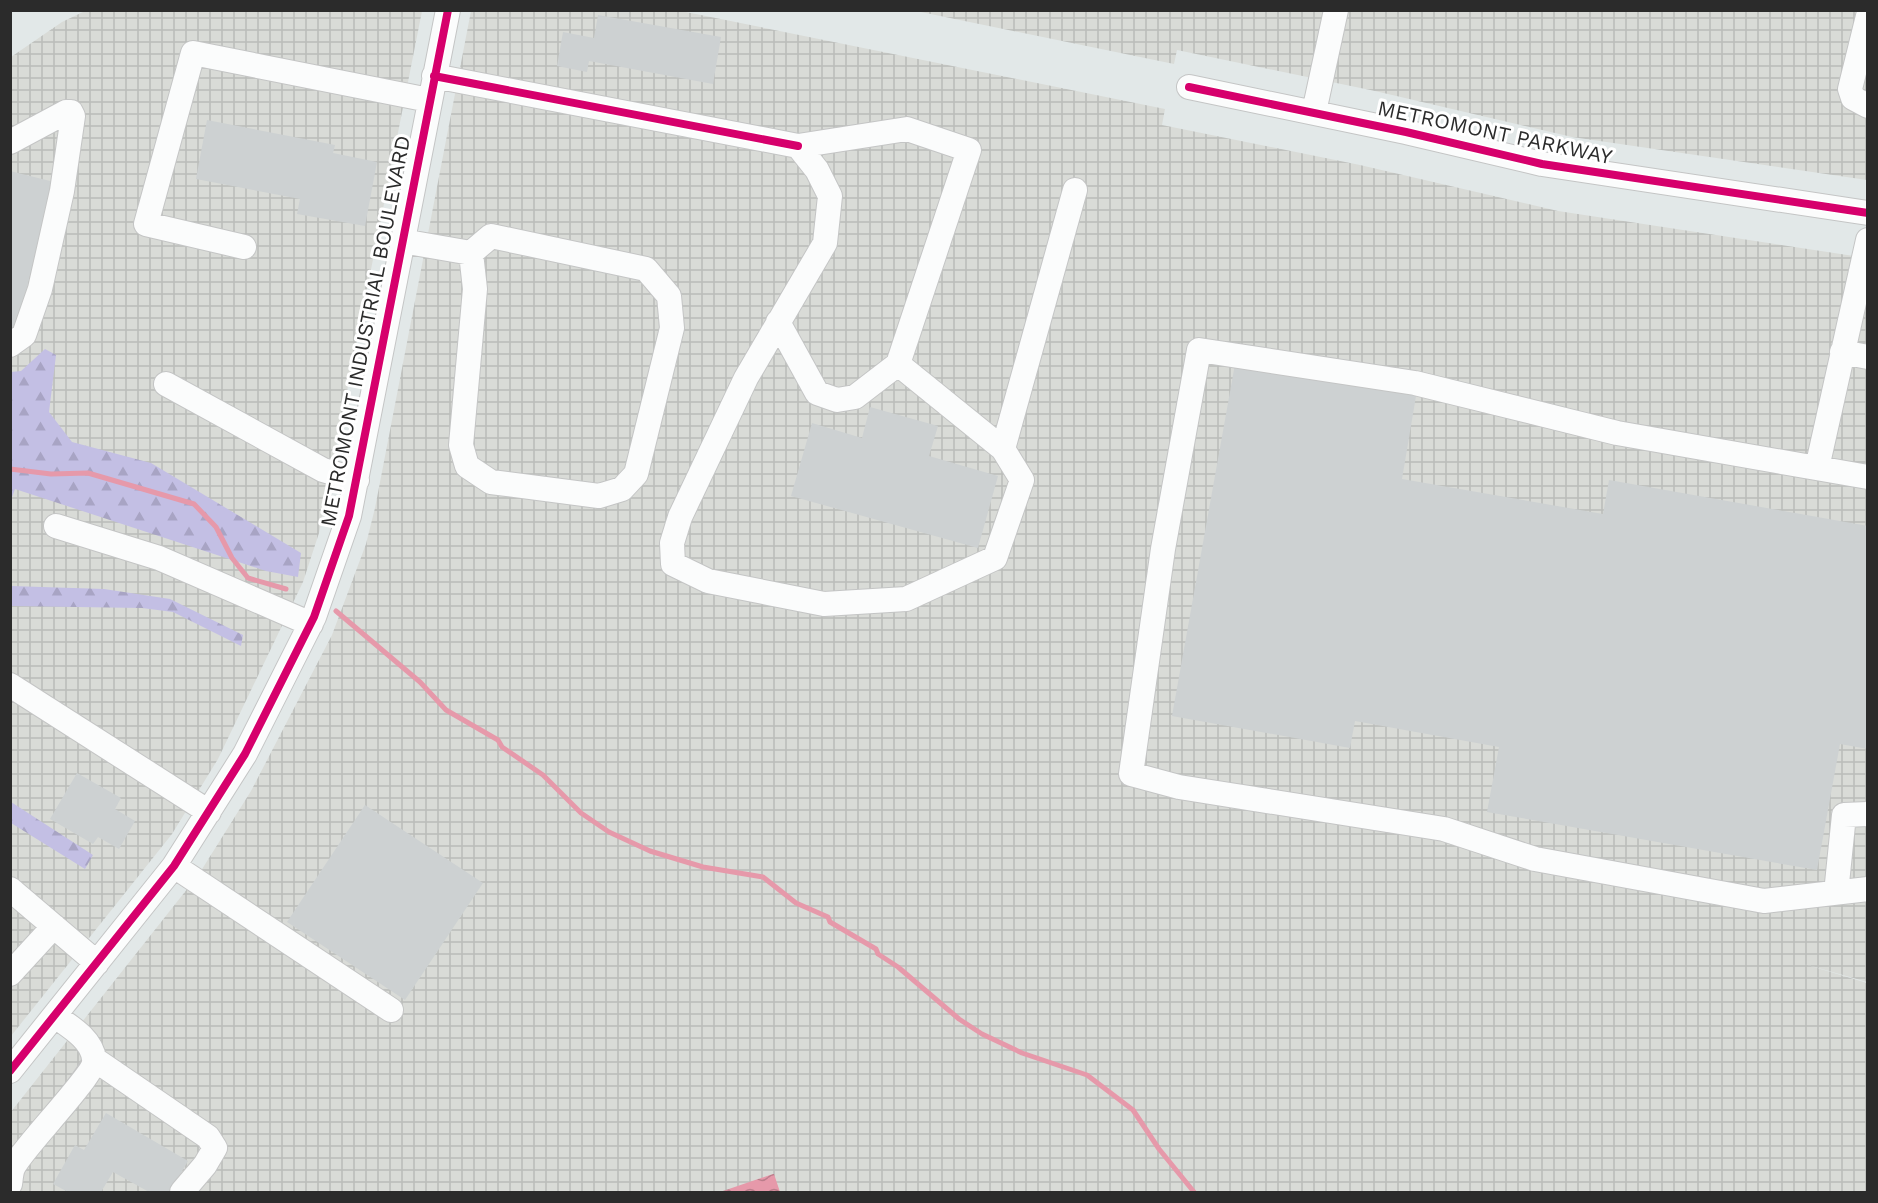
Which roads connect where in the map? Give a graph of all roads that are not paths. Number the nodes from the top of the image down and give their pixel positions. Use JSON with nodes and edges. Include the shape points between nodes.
{"nodes":[{"id":1,"x":448,"y":10,"type":"edge"},
{"id":2,"x":1336,"y":10,"type":"edge"},
{"id":3,"x":1868,"y":16,"type":"edge"},
{"id":4,"x":434,"y":76,"type":"junction"},
{"id":5,"x":1189,"y":87,"type":"dead end"},
{"id":6,"x":429,"y":100,"type":"junction"},
{"id":7,"x":1868,"y":106,"type":"edge"},
{"id":8,"x":1314,"y":112,"type":"junction"},
{"id":9,"x":10,"y":141,"type":"edge"},
{"id":10,"x":798,"y":146,"type":"junction"},
{"id":11,"x":1075,"y":190,"type":"dead end"},
{"id":12,"x":1868,"y":213,"type":"edge"},
{"id":13,"x":1868,"y":240,"type":"edge"},
{"id":14,"x":402,"y":241,"type":"junction"},
{"id":15,"x":244,"y":247,"type":"dead end"},
{"id":16,"x":471,"y":253,"type":"junction"},
{"id":17,"x":778,"y":322,"type":"junction"},
{"id":18,"x":10,"y":345,"type":"edge"},
{"id":19,"x":1842,"y":352,"type":"junction"},
{"id":20,"x":1868,"y":357,"type":"edge"},
{"id":21,"x":898,"y":364,"type":"junction"},
{"id":22,"x":166,"y":384,"type":"dead end"},
{"id":23,"x":1003,"y":449,"type":"junction"},
{"id":24,"x":1817,"y":468,"type":"junction"},
{"id":25,"x":1868,"y":477,"type":"edge"},
{"id":26,"x":357,"y":480,"type":"junction"},
{"id":27,"x":56,"y":526,"type":"dead end"},
{"id":28,"x":311,"y":624,"type":"junction"},
{"id":29,"x":10,"y":684,"type":"edge"},
{"id":30,"x":209,"y":812,"type":"junction"},
{"id":31,"x":1862,"y":818,"type":"edge"},
{"id":32,"x":174,"y":866,"type":"junction"},
{"id":33,"x":10,"y":889,"type":"edge"},
{"id":34,"x":1868,"y":889,"type":"edge"},
{"id":35,"x":1836,"y":893,"type":"junction"},
{"id":36,"x":54,"y":926,"type":"junction"},
{"id":37,"x":97,"y":963,"type":"junction"},
{"id":38,"x":10,"y":974,"type":"edge"},
{"id":39,"x":391,"y":1010,"type":"dead end"},
{"id":40,"x":55,"y":1016,"type":"junction"},
{"id":41,"x":94,"y":1059,"type":"junction"},
{"id":42,"x":10,"y":1071,"type":"edge"},
{"id":43,"x":10,"y":1184,"type":"edge"},
{"id":44,"x":182,"y":1192,"type":"edge"}],
"edges":[{"from":1,"to":4,"type":"street","name":"METROMONT INDUSTRIAL BOULEVARD"},
{"from":2,"to":8,"type":"street"},
{"from":3,"to":7,"type":"street","via":[[1850,90],[1853,98]]},
{"from":4,"to":6,"type":"street","name":"METROMONT INDUSTRIAL BOULEVARD"},
{"from":4,"to":10,"type":"street"},
{"from":5,"to":8,"type":"street","name":"METROMONT PARKWAY"},
{"from":6,"to":14,"type":"street","name":"METROMONT INDUSTRIAL BOULEVARD"},
{"from":6,"to":15,"type":"street","via":[[193,53],[146,224]]},
{"from":8,"to":12,"type":"street","name":"METROMONT PARKWAY","via":[[1542,164]]},
{"from":9,"to":18,"type":"street","via":[[66,112],[74,116],[40,289],[24,335]]},
{"from":10,"to":17,"type":"street","via":[[817,170],[830,196],[825,243]]},
{"from":10,"to":21,"type":"street","via":[[907,129],[969,150]]},
{"from":11,"to":23,"type":"street"},
{"from":13,"to":19,"type":"street"},
{"from":14,"to":16,"type":"street"},
{"from":14,"to":26,"type":"street","name":"METROMONT INDUSTRIAL BOULEVARD"},
{"from":16,"to":16,"type":"street","via":[[491,236],[646,269],[669,296],[672,328],[636,474],[622,489],[599,496],[490,482],[467,466],[461,445],[475,289]]},
{"from":17,"to":21,"type":"street","via":[[817,393],[837,400],[855,397]]},
{"from":17,"to":23,"type":"street","via":[[746,378],[680,517],[672,543],[673,564],[708,581],[824,604],[906,599],[995,558],[1022,480]]},
{"from":19,"to":20,"type":"street"},
{"from":19,"to":24,"type":"street"},
{"from":21,"to":23,"type":"street"},
{"from":22,"to":26,"type":"street","via":[[323,470]]},
{"from":24,"to":25,"type":"street"},
{"from":24,"to":35,"type":"street","via":[[1617,434],[1415,383],[1198,350],[1163,549],[1131,774],[1179,788],[1444,829],[1535,859],[1753,899],[1782,900]]},
{"from":26,"to":28,"type":"street","name":"METROMONT INDUSTRIAL BOULEVARD","via":[[344,536]]},
{"from":27,"to":28,"type":"street","via":[[159,558]]},
{"from":28,"to":30,"type":"street","name":"METROMONT INDUSTRIAL BOULEVARD","via":[[245,754]]},
{"from":29,"to":30,"type":"street"},
{"from":30,"to":32,"type":"street","name":"METROMONT INDUSTRIAL BOULEVARD"},
{"from":31,"to":35,"type":"street","via":[[1844,815]]},
{"from":32,"to":37,"type":"street","name":"METROMONT INDUSTRIAL BOULEVARD"},
{"from":32,"to":39,"type":"street"},
{"from":33,"to":36,"type":"street"},
{"from":34,"to":35,"type":"street"},
{"from":36,"to":37,"type":"street"},
{"from":36,"to":38,"type":"street"},
{"from":37,"to":40,"type":"street","name":"METROMONT INDUSTRIAL BOULEVARD"},
{"from":40,"to":41,"type":"street","via":[[85,1040]]},
{"from":40,"to":42,"type":"street","name":"METROMONT INDUSTRIAL BOULEVARD"},
{"from":41,"to":43,"type":"street","via":[[93,1070],[13,1167]]},
{"from":41,"to":44,"type":"street","via":[[208,1137],[215,1148]]}]}
